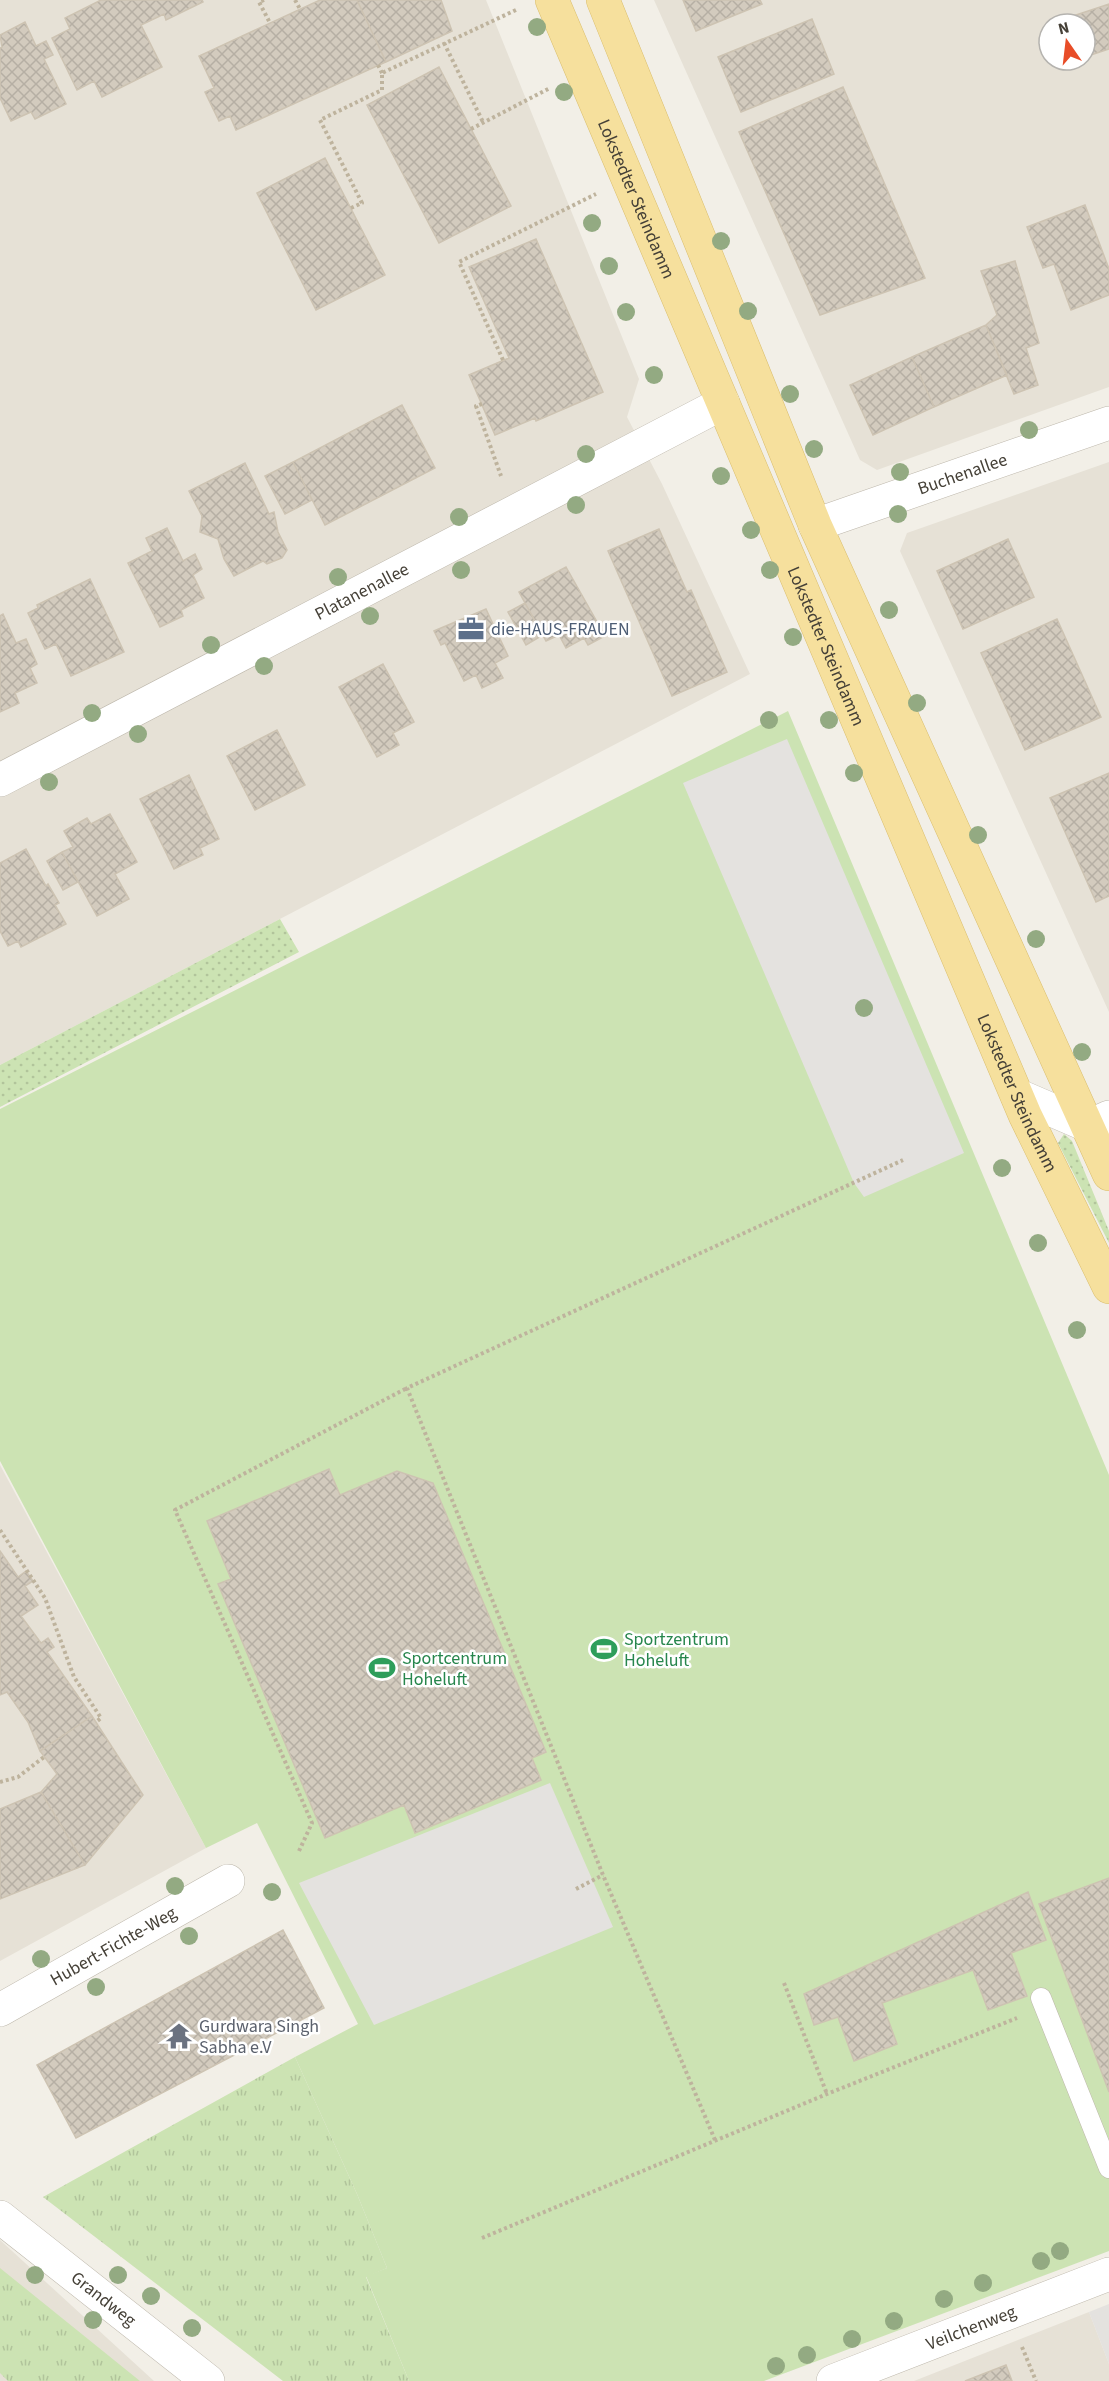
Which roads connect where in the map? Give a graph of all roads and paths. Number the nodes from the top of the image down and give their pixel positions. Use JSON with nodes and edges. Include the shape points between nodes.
{"nodes":[{"id":1,"x":264,"y":0,"type":"edge"},
{"id":2,"x":295,"y":0,"type":"edge"},
{"id":3,"x":603,"y":0,"type":"edge"},
{"id":4,"x":540,"y":2,"type":"edge"},
{"id":5,"x":300,"y":9,"type":"dead end"},
{"id":6,"x":270,"y":23,"type":"dead end"},
{"id":7,"x":444,"y":43,"type":"junction"},
{"id":8,"x":378,"y":65,"type":"dead end"},
{"id":9,"x":583,"y":71,"type":"junction"},
{"id":10,"x":382,"y":73,"type":"junction"},
{"id":11,"x":483,"y":122,"type":"junction"},
{"id":12,"x":471,"y":129,"type":"dead end"},
{"id":13,"x":628,"y":178,"type":"junction"},
{"id":14,"x":351,"y":208,"type":"dead end"},
{"id":15,"x":488,"y":309,"type":"dead end"},
{"id":16,"x":482,"y":312,"type":"junction"},
{"id":17,"x":503,"y":360,"type":"dead end"},
{"id":18,"x":723,"y":403,"type":"junction"},
{"id":19,"x":482,"y":404,"type":"dead end"},
{"id":20,"x":1109,"y":423,"type":"edge"},
{"id":21,"x":514,"y":512,"type":"junction"},
{"id":22,"x":815,"y":525,"type":"junction"},
{"id":23,"x":0,"y":780,"type":"edge"},
{"id":24,"x":1017,"y":1095,"type":"junction"},
{"id":25,"x":1099,"y":1121,"type":"edge"},
{"id":26,"x":903,"y":1160,"type":"dead end"},
{"id":27,"x":1109,"y":1174,"type":"edge"},
{"id":28,"x":1109,"y":1287,"type":"edge"},
{"id":29,"x":407,"y":1388,"type":"junction"},
{"id":30,"x":0,"y":1530,"type":"edge"},
{"id":31,"x":96,"y":1722,"type":"dead end"},
{"id":32,"x":44,"y":1757,"type":"dead end"},
{"id":33,"x":0,"y":1782,"type":"edge"},
{"id":34,"x":299,"y":1851,"type":"dead end"},
{"id":35,"x":603,"y":1875,"type":"junction"},
{"id":36,"x":228,"y":1881,"type":"dead end"},
{"id":37,"x":576,"y":1889,"type":"dead end"},
{"id":38,"x":784,"y":1983,"type":"dead end"},
{"id":39,"x":1041,"y":1998,"type":"dead end"},
{"id":40,"x":0,"y":2010,"type":"edge"},
{"id":41,"x":1018,"y":2018,"type":"dead end"},
{"id":42,"x":826,"y":2094,"type":"junction"},
{"id":43,"x":715,"y":2140,"type":"junction"},
{"id":44,"x":1109,"y":2168,"type":"edge"},
{"id":45,"x":0,"y":2217,"type":"edge"},
{"id":46,"x":482,"y":2238,"type":"dead end"},
{"id":47,"x":1109,"y":2274,"type":"edge"},
{"id":48,"x":208,"y":2381,"type":"edge"},
{"id":49,"x":833,"y":2381,"type":"edge"}],
"edges":[{"from":1,"to":6,"type":"path","via":[[259,3]]},
{"from":2,"to":5,"type":"path"},
{"from":3,"to":22,"type":"main road","name":"Lokstedter Steindamm"},
{"from":4,"to":7,"type":"path"},
{"from":4,"to":9,"type":"main road","name":"Lokstedter Steindamm"},
{"from":7,"to":10,"type":"path"},
{"from":7,"to":11,"type":"path"},
{"from":8,"to":10,"type":"path"},
{"from":9,"to":11,"type":"path"},
{"from":9,"to":13,"type":"main road","name":"Lokstedter Steindamm"},
{"from":10,"to":14,"type":"path","via":[[382,90],[320,120],[362,203]]},
{"from":11,"to":12,"type":"path"},
{"from":13,"to":16,"type":"path","via":[[459,262]]},
{"from":13,"to":18,"type":"main road","name":"Lokstedter Steindamm"},
{"from":15,"to":16,"type":"path"},
{"from":16,"to":17,"type":"path"},
{"from":18,"to":21,"type":"street","name":"Platanenallee"},
{"from":18,"to":24,"type":"main road","name":"Lokstedter Steindamm"},
{"from":19,"to":21,"type":"path","via":[[476,406]]},
{"from":20,"to":22,"type":"street","name":"Buchenallee"},
{"from":21,"to":23,"type":"street","name":"Platanenallee"},
{"from":22,"to":25,"type":"main road","name":"Lokstedter Steindamm"},
{"from":24,"to":25,"type":"street"},
{"from":24,"to":28,"type":"main road","name":"Lokstedter Steindamm"},
{"from":25,"to":27,"type":"main road","name":"Lokstedter Steindamm"},
{"from":26,"to":29,"type":"path"},
{"from":29,"to":34,"type":"path","via":[[175,1510],[312,1823]]},
{"from":29,"to":35,"type":"path"},
{"from":30,"to":31,"type":"path","via":[[45,1598],[74,1677],[101,1718]]},
{"from":32,"to":33,"type":"path","via":[[18,1777]]},
{"from":35,"to":37,"type":"path"},
{"from":35,"to":43,"type":"path"},
{"from":36,"to":40,"type":"street","name":"Hubert-Fichte-Weg"},
{"from":38,"to":42,"type":"path"},
{"from":39,"to":44,"type":"lane"},
{"from":41,"to":42,"type":"path"},
{"from":42,"to":43,"type":"path"},
{"from":43,"to":46,"type":"path"},
{"from":45,"to":48,"type":"street","name":"Grandweg"},
{"from":47,"to":49,"type":"street","name":"Veilchenweg"}]}
